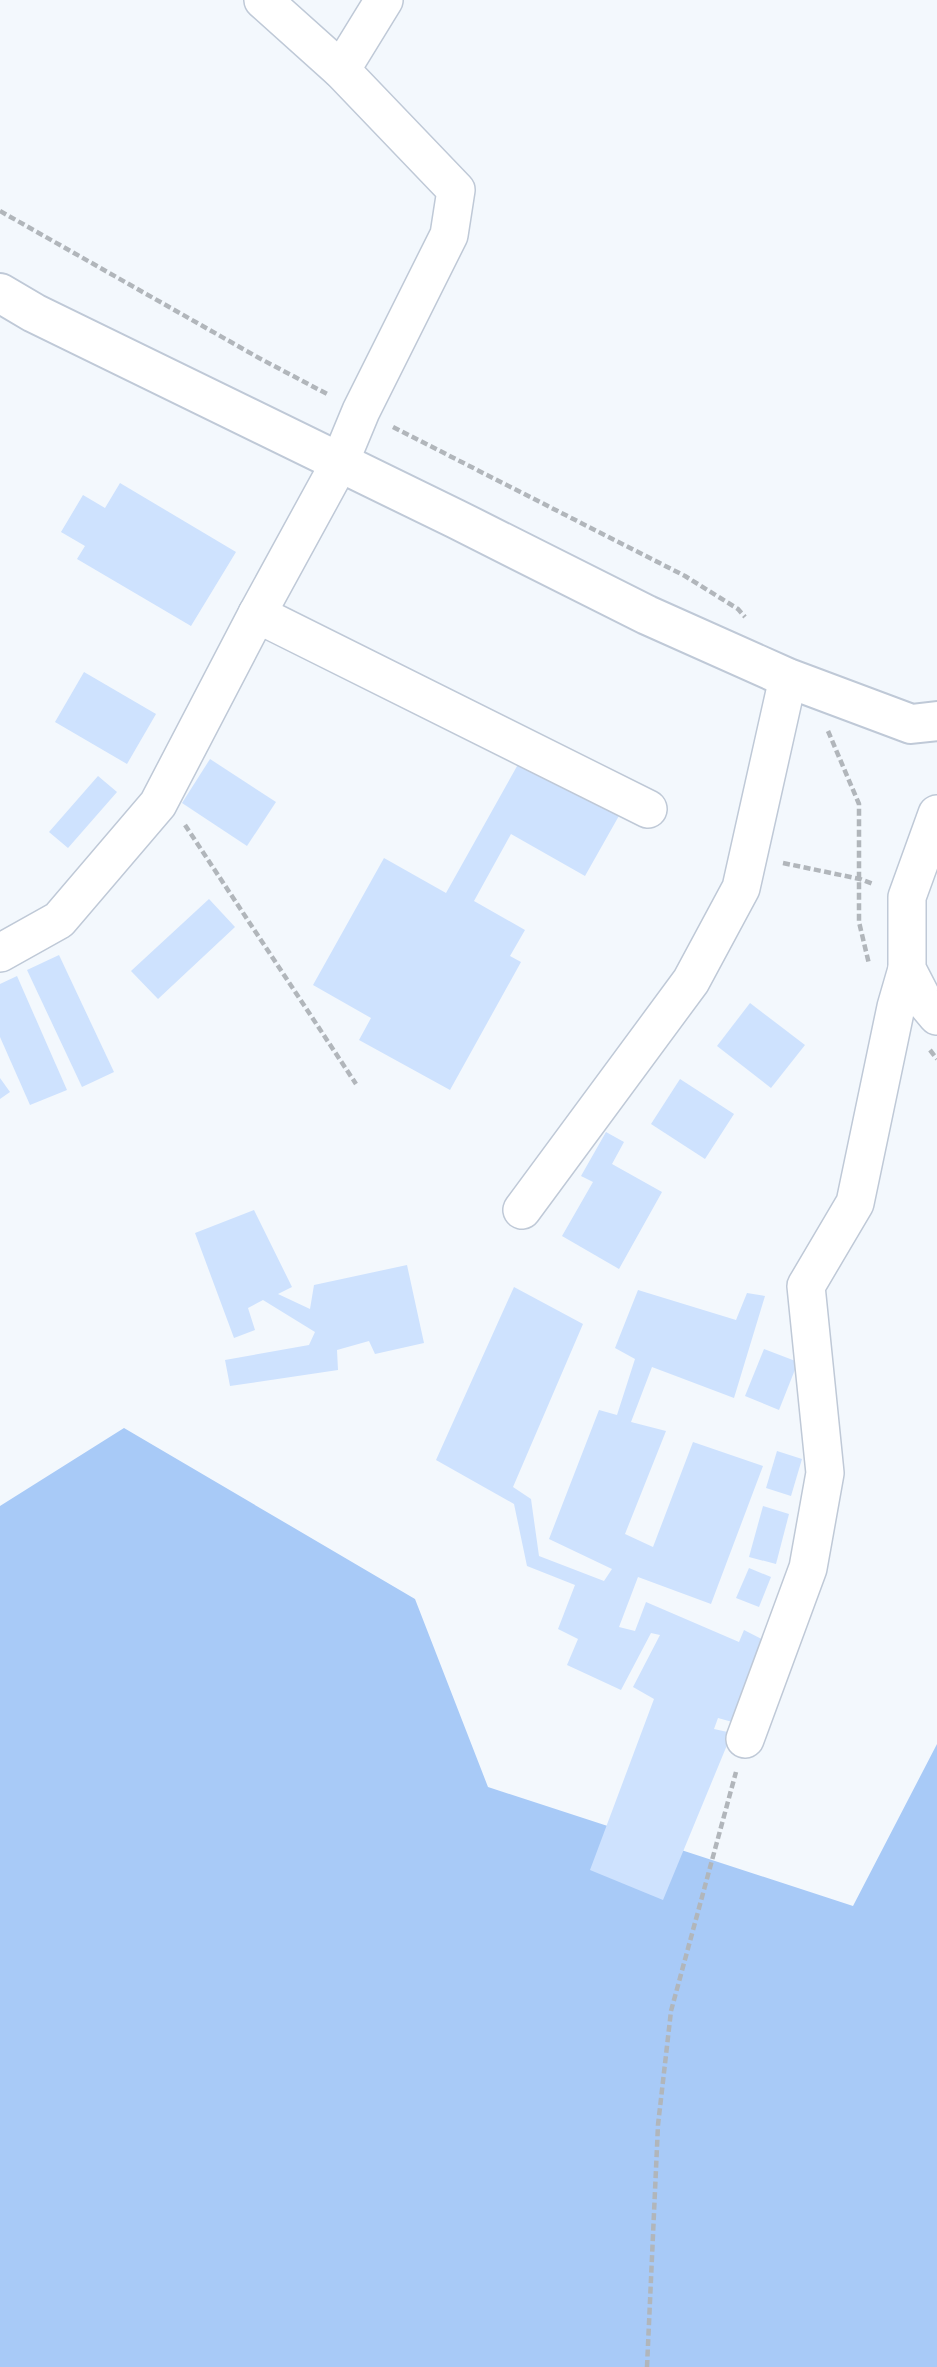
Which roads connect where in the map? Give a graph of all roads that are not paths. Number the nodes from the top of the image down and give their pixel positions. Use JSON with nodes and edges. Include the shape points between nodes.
{"nodes":[{"id":1,"x":263,"y":0,"type":"edge"},
{"id":2,"x":384,"y":0,"type":"edge"},
{"id":3,"x":341,"y":71,"type":"junction"},
{"id":4,"x":0,"y":293,"type":"edge"},
{"id":5,"x":339,"y":464,"type":"junction"},
{"id":6,"x":257,"y":614,"type":"junction"},
{"id":7,"x":788,"y":678,"type":"junction"},
{"id":8,"x":937,"y":721,"type":"edge"},
{"id":9,"x":648,"y":809,"type":"dead end"},
{"id":10,"x":937,"y":814,"type":"edge"},
{"id":11,"x":0,"y":953,"type":"edge"},
{"id":12,"x":907,"y":969,"type":"junction"},
{"id":13,"x":937,"y":1016,"type":"edge"},
{"id":14,"x":522,"y":1210,"type":"dead end"},
{"id":15,"x":745,"y":1739,"type":"road end"}],
"edges":[{"from":1,"to":3,"type":"street"},
{"from":2,"to":3,"type":"street"},
{"from":3,"to":5,"type":"street","via":[[456,190],[449,235]]},
{"from":4,"to":5,"type":"street"},
{"from":5,"to":6,"type":"street"},
{"from":5,"to":7,"type":"street","via":[[647,615]]},
{"from":6,"to":9,"type":"street"},
{"from":6,"to":11,"type":"street","via":[[158,804],[59,920]]},
{"from":7,"to":8,"type":"street","via":[[911,724]]},
{"from":7,"to":14,"type":"street","via":[[741,888],[691,981]]},
{"from":10,"to":12,"type":"street","via":[[907,897]]},
{"from":12,"to":13,"type":"street"},
{"from":12,"to":15,"type":"street","via":[[855,1203],[806,1286],[825,1473],[808,1569]]}]}
